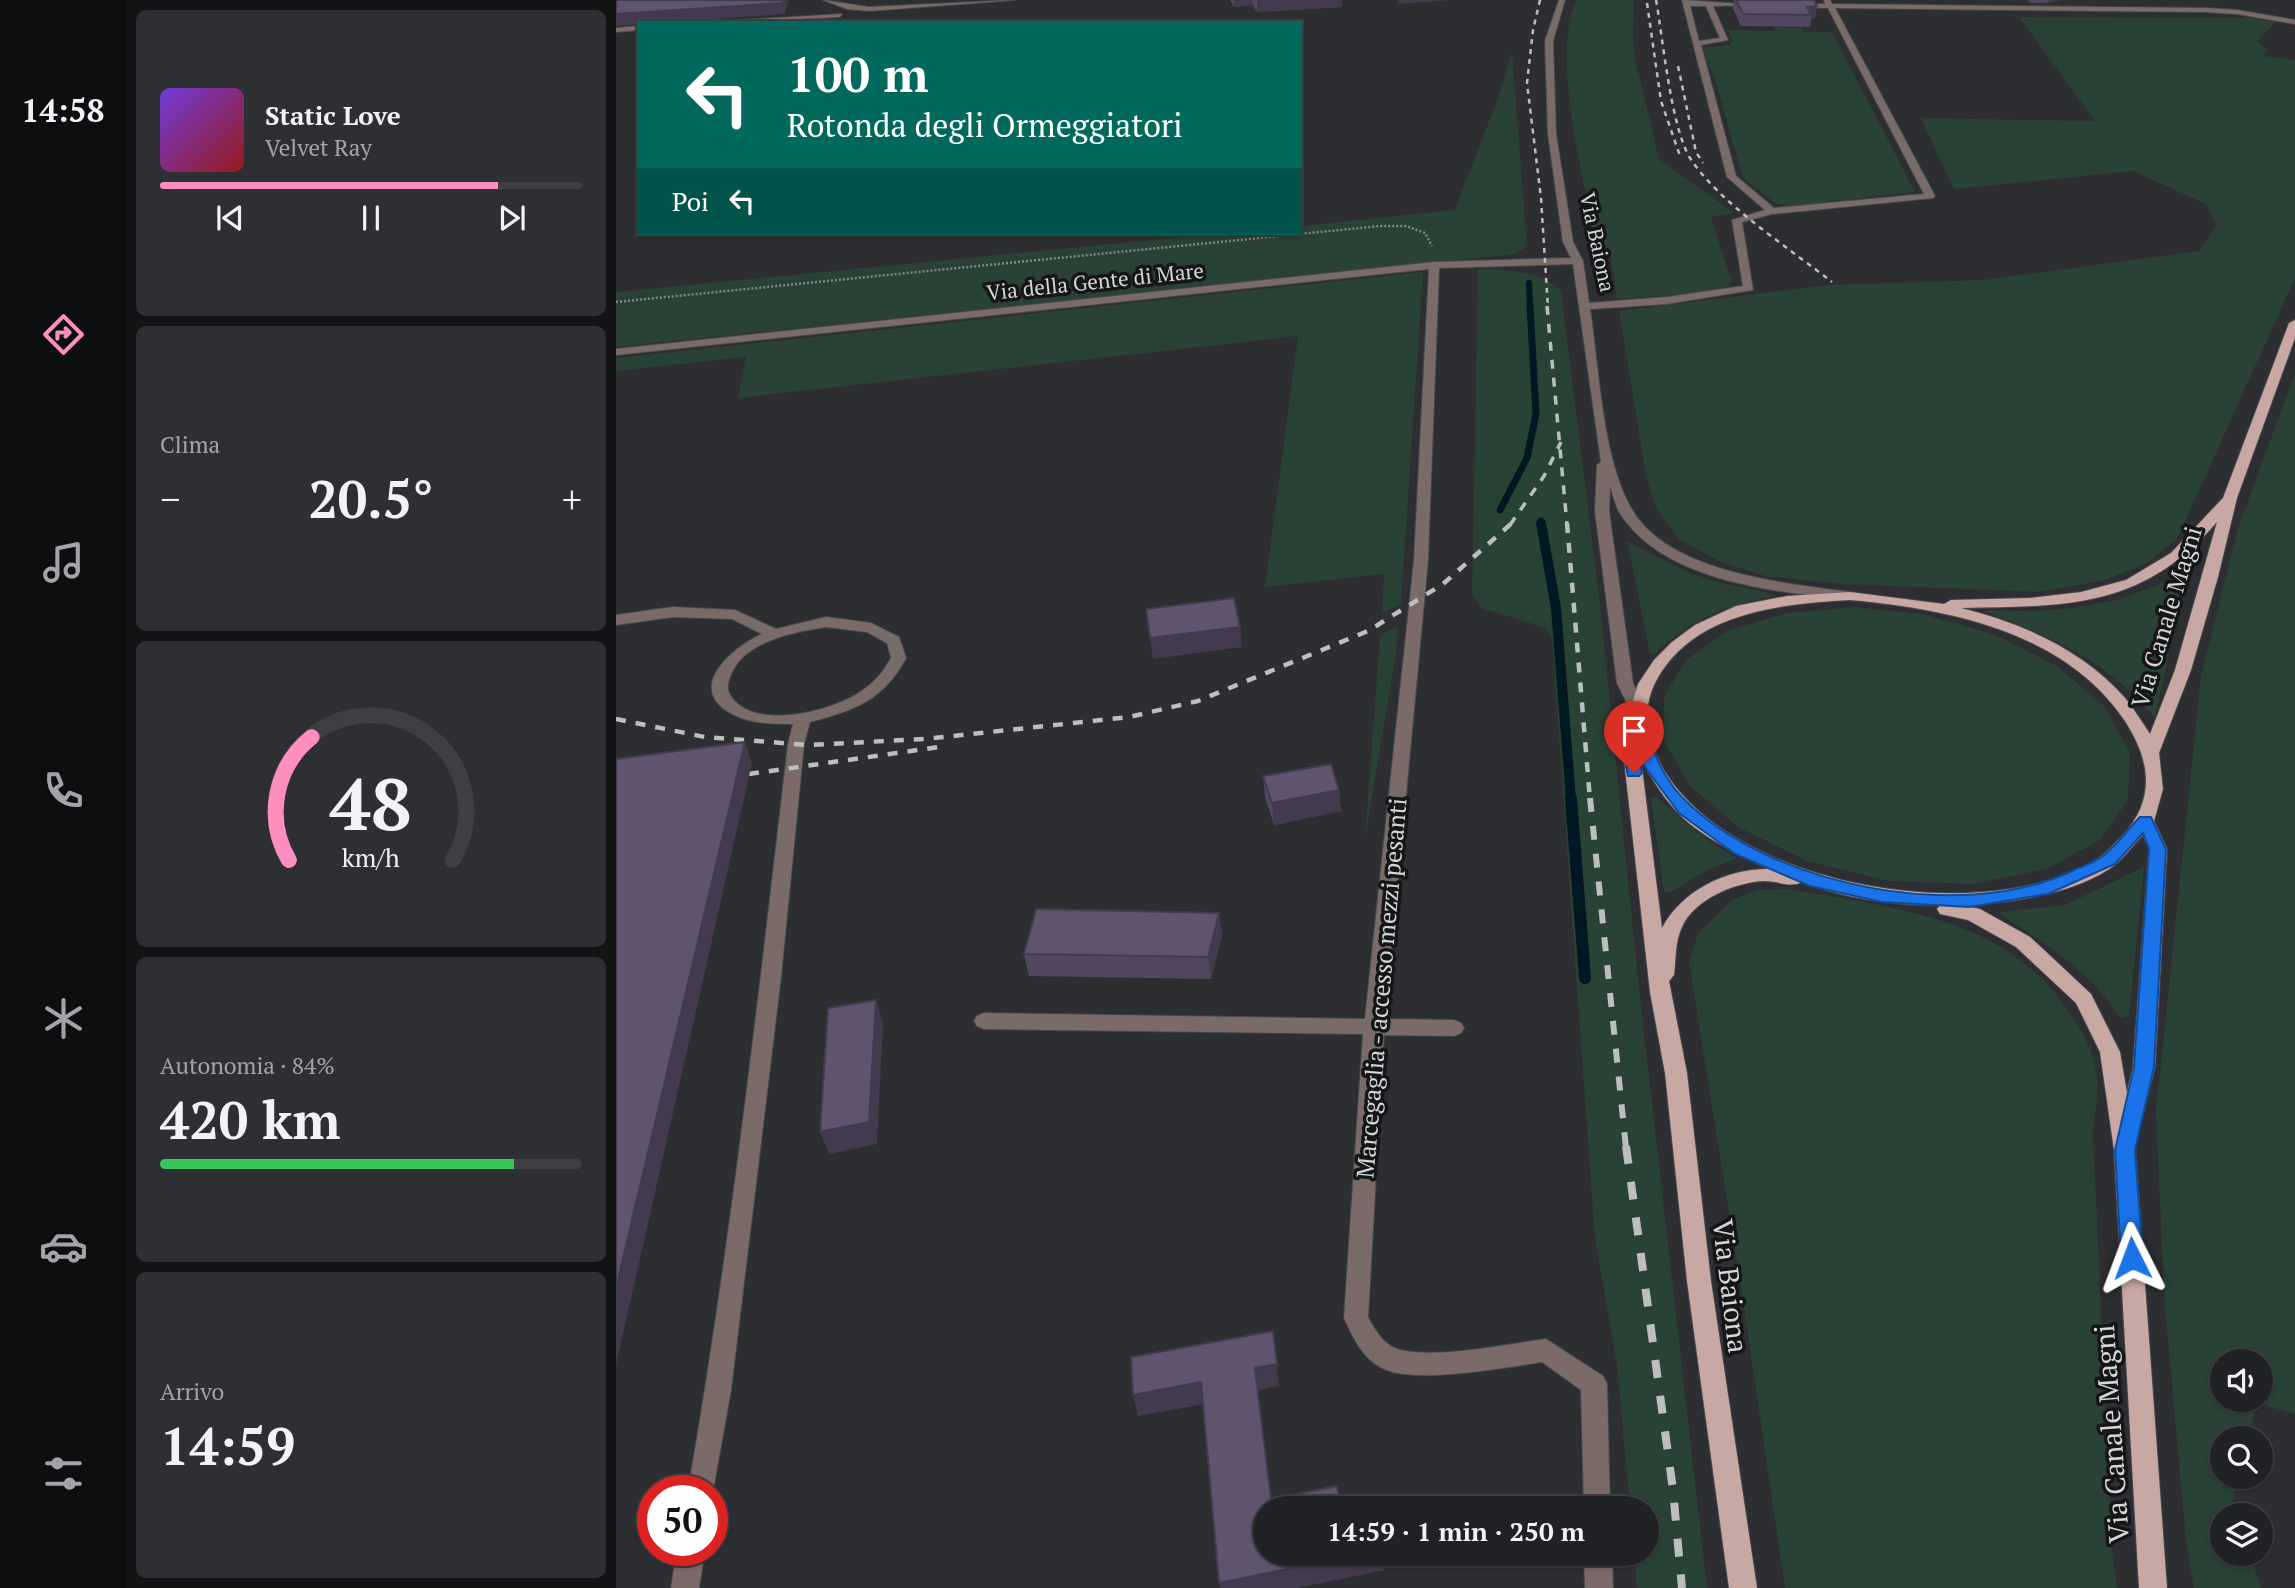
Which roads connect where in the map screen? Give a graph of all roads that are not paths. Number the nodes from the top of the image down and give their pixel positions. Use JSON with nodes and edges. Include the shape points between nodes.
{"nodes":[{"id":1,"x":826,"y":0,"type":"edge"},
{"id":2,"x":909,"y":0,"type":"edge"},
{"id":3,"x":1012,"y":0,"type":"edge"},
{"id":4,"x":1562,"y":0,"type":"edge"},
{"id":5,"x":2071,"y":0,"type":"edge"},
{"id":6,"x":1686,"y":2,"type":"edge"},
{"id":7,"x":1828,"y":3,"type":"edge"},
{"id":8,"x":1709,"y":5,"type":"junction"},
{"id":9,"x":1763,"y":5,"type":"edge"},
{"id":10,"x":1790,"y":5,"type":"edge"},
{"id":11,"x":888,"y":8,"type":"junction"},
{"id":12,"x":2080,"y":9,"type":"junction"},
{"id":13,"x":840,"y":15,"type":"dead end"},
{"id":14,"x":752,"y":21,"type":"edge"},
{"id":15,"x":2295,"y":22,"type":"edge"},
{"id":16,"x":637,"y":28,"type":"edge"},
{"id":17,"x":616,"y":30,"type":"edge"},
{"id":18,"x":1698,"y":43,"type":"junction"},
{"id":19,"x":1772,"y":211,"type":"junction"},
{"id":20,"x":1578,"y":261,"type":"junction"},
{"id":21,"x":1439,"y":264,"type":"junction"},
{"id":22,"x":1585,"y":306,"type":"junction"},
{"id":23,"x":2295,"y":323,"type":"edge"},
{"id":24,"x":616,"y":352,"type":"edge"},
{"id":25,"x":1605,"y":455,"type":"junction"},
{"id":26,"x":2230,"y":498,"type":"junction"},
{"id":27,"x":1850,"y":596,"type":"junction"},
{"id":28,"x":1931,"y":604,"type":"junction"},
{"id":29,"x":616,"y":620,"type":"edge"},
{"id":30,"x":774,"y":634,"type":"junction"},
{"id":31,"x":1637,"y":714,"type":"junction"},
{"id":32,"x":802,"y":719,"type":"junction"},
{"id":33,"x":2151,"y":752,"type":"junction"},
{"id":34,"x":2145,"y":821,"type":"junction"},
{"id":35,"x":1816,"y":881,"type":"junction"},
{"id":36,"x":1882,"y":896,"type":"junction"},
{"id":37,"x":1660,"y":992,"type":"junction"},
{"id":38,"x":984,"y":1021,"type":"dead end"},
{"id":39,"x":1374,"y":1028,"type":"junction"},
{"id":40,"x":1454,"y":1028,"type":"dead end"},
{"id":41,"x":2125,"y":1150,"type":"junction"},
{"id":42,"x":704,"y":1475,"type":"edge"},
{"id":43,"x":1597,"y":1496,"type":"edge"},
{"id":44,"x":688,"y":1566,"type":"edge"},
{"id":45,"x":1598,"y":1566,"type":"edge"},
{"id":46,"x":685,"y":1588,"type":"edge"},
{"id":47,"x":1599,"y":1588,"type":"edge"},
{"id":48,"x":1744,"y":1588,"type":"edge"},
{"id":49,"x":2154,"y":1588,"type":"edge"}],
"edges":[{"from":1,"to":11,"type":"street","via":[[847,7]]},
{"from":2,"to":11,"type":"street"},
{"from":3,"to":11,"type":"street"},
{"from":4,"to":20,"type":"street","name":"Via Baiona","via":[[1549,41],[1552,134],[1568,242]]},
{"from":5,"to":12,"type":"street"},
{"from":6,"to":8,"type":"street"},
{"from":6,"to":18,"type":"street"},
{"from":7,"to":10,"type":"street"},
{"from":7,"to":12,"type":"street"},
{"from":7,"to":19,"type":"street","via":[[1930,196]]},
{"from":8,"to":9,"type":"street"},
{"from":8,"to":18,"type":"street","via":[[1724,40]]},
{"from":12,"to":15,"type":"street","via":[[2230,11]]},
{"from":13,"to":14,"type":"street"},
{"from":16,"to":17,"type":"street"},
{"from":18,"to":19,"type":"street","via":[[1732,177]]},
{"from":19,"to":22,"type":"street","via":[[1737,220],[1749,288]]},
{"from":20,"to":21,"type":"street","name":"Via della Gente di Mare"},
{"from":20,"to":22,"type":"street","name":"Via Baiona"},
{"from":21,"to":24,"type":"street","name":"Via della Gente di Mare"},
{"from":21,"to":39,"type":"street","name":"Marcegaglia - accesso mezzi pesanti","via":[[1421,560]]},
{"from":22,"to":25,"type":"street","name":"Via Baiona"},
{"from":23,"to":26,"type":"main road","name":"Via Canale Magni"},
{"from":25,"to":27,"type":"street","name":"Via Baiona","via":[[1625,510],[1646,534],[1677,556],[1771,586]]},
{"from":25,"to":31,"type":"street","name":"Via Baiona","via":[[1602,511],[1625,684]]},
{"from":26,"to":28,"type":"main road","name":"Via Canale Magni","via":[[2188,547],[2155,571],[2115,589],[2051,601]]},
{"from":26,"to":33,"type":"main road","name":"Via Canale Magni","via":[[2183,670]]},
{"from":27,"to":28,"type":"main road"},
{"from":27,"to":31,"type":"main road","via":[[1786,600],[1729,614],[1683,638],[1651,670]]},
{"from":28,"to":33,"type":"main road","via":[[1991,621],[2046,644],[2094,675],[2130,712]]},
{"from":29,"to":30,"type":"street","via":[[673,612],[735,615]]},
{"from":30,"to":32,"type":"street","via":[[735,657],[723,671],[719,685],[723,698],[734,709],[752,716]]},
{"from":30,"to":32,"type":"street","via":[[800,626],[851,623],[872,627],[898,647],[899,661],[892,676],[877,690],[857,703]]},
{"from":31,"to":35,"type":"main road","via":[[1649,764],[1684,809],[1741,850]]},
{"from":31,"to":37,"type":"main road","name":"Via Baiona","via":[[1631,751]]},
{"from":32,"to":42,"type":"street"},
{"from":33,"to":34,"type":"main road","via":[[2155,787]]},
{"from":34,"to":36,"type":"main road","via":[[2109,860],[2048,888],[1969,901]]},
{"from":34,"to":41,"type":"main road","name":"Via Canale Magni","via":[[2158,849],[2144,1067]]},
{"from":35,"to":36,"type":"main road"},
{"from":35,"to":37,"type":"main road","name":"Via Baiona","via":[[1763,875],[1730,883],[1696,899],[1672,927]]},
{"from":36,"to":41,"type":"main road","name":"Via Canale Magni","via":[[1973,914],[2023,942],[2084,999],[2110,1052]]},
{"from":37,"to":48,"type":"main road","name":"Via Baiona","via":[[1676,1073],[1699,1281]]},
{"from":38,"to":39,"type":"street"},
{"from":39,"to":40,"type":"street"},
{"from":39,"to":43,"type":"street","name":"Marcegaglia - accesso mezzi pesanti","via":[[1356,1318],[1368,1341],[1390,1360],[1444,1364],[1546,1350],[1594,1384]]},
{"from":41,"to":49,"type":"main road","name":"Via Canale Magni"},
{"from":44,"to":46,"type":"street"},
{"from":45,"to":47,"type":"street"}]}
